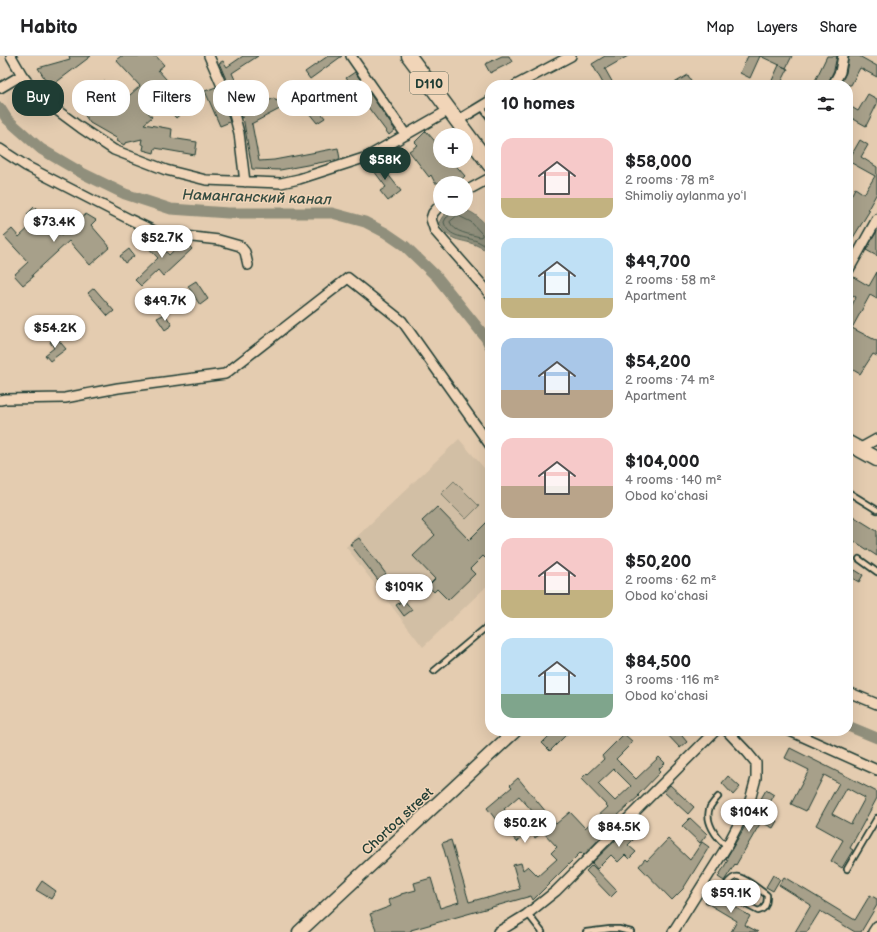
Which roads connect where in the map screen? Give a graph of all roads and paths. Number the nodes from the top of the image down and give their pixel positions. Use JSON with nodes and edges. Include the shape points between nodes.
{"nodes":[{"id":1,"x":11,"y":56,"type":"edge"},
{"id":2,"x":209,"y":56,"type":"edge"},
{"id":3,"x":351,"y":56,"type":"edge"},
{"id":4,"x":409,"y":56,"type":"edge"},
{"id":5,"x":571,"y":56,"type":"edge"},
{"id":6,"x":843,"y":56,"type":"edge"},
{"id":7,"x":18,"y":77,"type":"junction"},
{"id":8,"x":525,"y":80,"type":"edge"},
{"id":9,"x":836,"y":80,"type":"edge"},
{"id":10,"x":0,"y":88,"type":"edge"},
{"id":11,"x":485,"y":104,"type":"edge"},
{"id":12,"x":481,"y":106,"type":"junction"},
{"id":13,"x":485,"y":111,"type":"edge"},
{"id":14,"x":453,"y":116,"type":"junction"},
{"id":15,"x":406,"y":135,"type":"junction"},
{"id":16,"x":0,"y":148,"type":"edge"},
{"id":17,"x":485,"y":158,"type":"edge"},
{"id":18,"x":485,"y":181,"type":"edge"},
{"id":19,"x":245,"y":182,"type":"junction"},
{"id":20,"x":473,"y":187,"type":"edge"},
{"id":21,"x":433,"y":213,"type":"edge"},
{"id":22,"x":877,"y":219,"type":"edge"},
{"id":23,"x":874,"y":231,"type":"edge"},
{"id":24,"x":853,"y":263,"type":"edge"},
{"id":25,"x":248,"y":266,"type":"dead end"},
{"id":26,"x":485,"y":289,"type":"edge"},
{"id":27,"x":0,"y":400,"type":"edge"},
{"id":28,"x":485,"y":438,"type":"edge"},
{"id":29,"x":877,"y":439,"type":"edge"},
{"id":30,"x":854,"y":446,"type":"edge"},
{"id":31,"x":877,"y":459,"type":"edge"},
{"id":32,"x":853,"y":495,"type":"edge"},
{"id":33,"x":877,"y":510,"type":"edge"},
{"id":34,"x":859,"y":559,"type":"dead end"},
{"id":35,"x":877,"y":572,"type":"edge"},
{"id":36,"x":485,"y":628,"type":"edge"},
{"id":37,"x":434,"y":671,"type":"dead end"},
{"id":38,"x":853,"y":694,"type":"edge"},
{"id":39,"x":877,"y":704,"type":"edge"},
{"id":40,"x":510,"y":736,"type":"edge"},
{"id":41,"x":710,"y":736,"type":"edge"},
{"id":42,"x":732,"y":736,"type":"edge"},
{"id":43,"x":801,"y":736,"type":"edge"},
{"id":44,"x":877,"y":770,"type":"edge"},
{"id":45,"x":718,"y":797,"type":"dead end"},
{"id":46,"x":877,"y":818,"type":"edge"},
{"id":47,"x":726,"y":846,"type":"junction"},
{"id":48,"x":847,"y":869,"type":"dead end"},
{"id":49,"x":702,"y":886,"type":"junction"},
{"id":50,"x":722,"y":892,"type":"junction"},
{"id":51,"x":528,"y":914,"type":"junction"},
{"id":52,"x":877,"y":926,"type":"edge"},
{"id":53,"x":299,"y":932,"type":"edge"},
{"id":54,"x":498,"y":932,"type":"edge"},
{"id":55,"x":542,"y":932,"type":"edge"},
{"id":56,"x":586,"y":932,"type":"edge"},
{"id":57,"x":631,"y":932,"type":"edge"},
{"id":58,"x":673,"y":932,"type":"edge"},
{"id":59,"x":873,"y":932,"type":"edge"}],
"edges":[{"from":1,"to":7,"type":"street"},
{"from":2,"to":19,"type":"street","via":[[234,114]]},
{"from":3,"to":15,"type":"street"},
{"from":4,"to":14,"type":"main road","number":"D110"},
{"from":5,"to":8,"type":"street"},
{"from":6,"to":9,"type":"street"},
{"from":7,"to":10,"type":"street"},
{"from":7,"to":19,"type":"street","via":[[39,97],[114,150],[166,170],[199,179]]},
{"from":11,"to":12,"type":"street"},
{"from":12,"to":13,"type":"lane"},
{"from":12,"to":14,"type":"street"},
{"from":14,"to":15,"type":"street"},
{"from":14,"to":17,"type":"main road","number":"D110"},
{"from":15,"to":19,"type":"street","via":[[367,157],[299,179],[281,183]]},
{"from":16,"to":25,"type":"street","via":[[26,166],[156,232],[219,240],[240,246],[245,252]]},
{"from":18,"to":20,"type":"street"},
{"from":21,"to":26,"type":"street","via":[[431,220],[435,231]]},
{"from":22,"to":23,"type":"street"},
{"from":23,"to":24,"type":"street"},
{"from":27,"to":28,"type":"street","via":[[65,398],[118,388],[225,374],[348,278],[402,321]]},
{"from":29,"to":30,"type":"street"},
{"from":30,"to":31,"type":"main road"},
{"from":32,"to":33,"type":"lane"},
{"from":34,"to":35,"type":"lane"},
{"from":36,"to":37,"type":"lane"},
{"from":38,"to":39,"type":"street"},
{"from":40,"to":53,"type":"main road","name":"Chortoq street"},
{"from":41,"to":51,"type":"street","via":[[556,891]]},
{"from":42,"to":47,"type":"street","via":[[756,763],[756,778],[749,804]]},
{"from":43,"to":44,"type":"street"},
{"from":45,"to":47,"type":"lane","via":[[710,808],[708,818],[717,837]]},
{"from":46,"to":48,"type":"lane"},
{"from":47,"to":49,"type":"street"},
{"from":49,"to":50,"type":"lane"},
{"from":49,"to":58,"type":"street"},
{"from":50,"to":50,"type":"lane","via":[[758,911],[762,910],[767,901],[767,895],[738,877],[729,882]]},
{"from":51,"to":54,"type":"street"},
{"from":51,"to":55,"type":"lane"},
{"from":52,"to":59,"type":"street"},
{"from":56,"to":57,"type":"lane","via":[[610,929]]}]}
